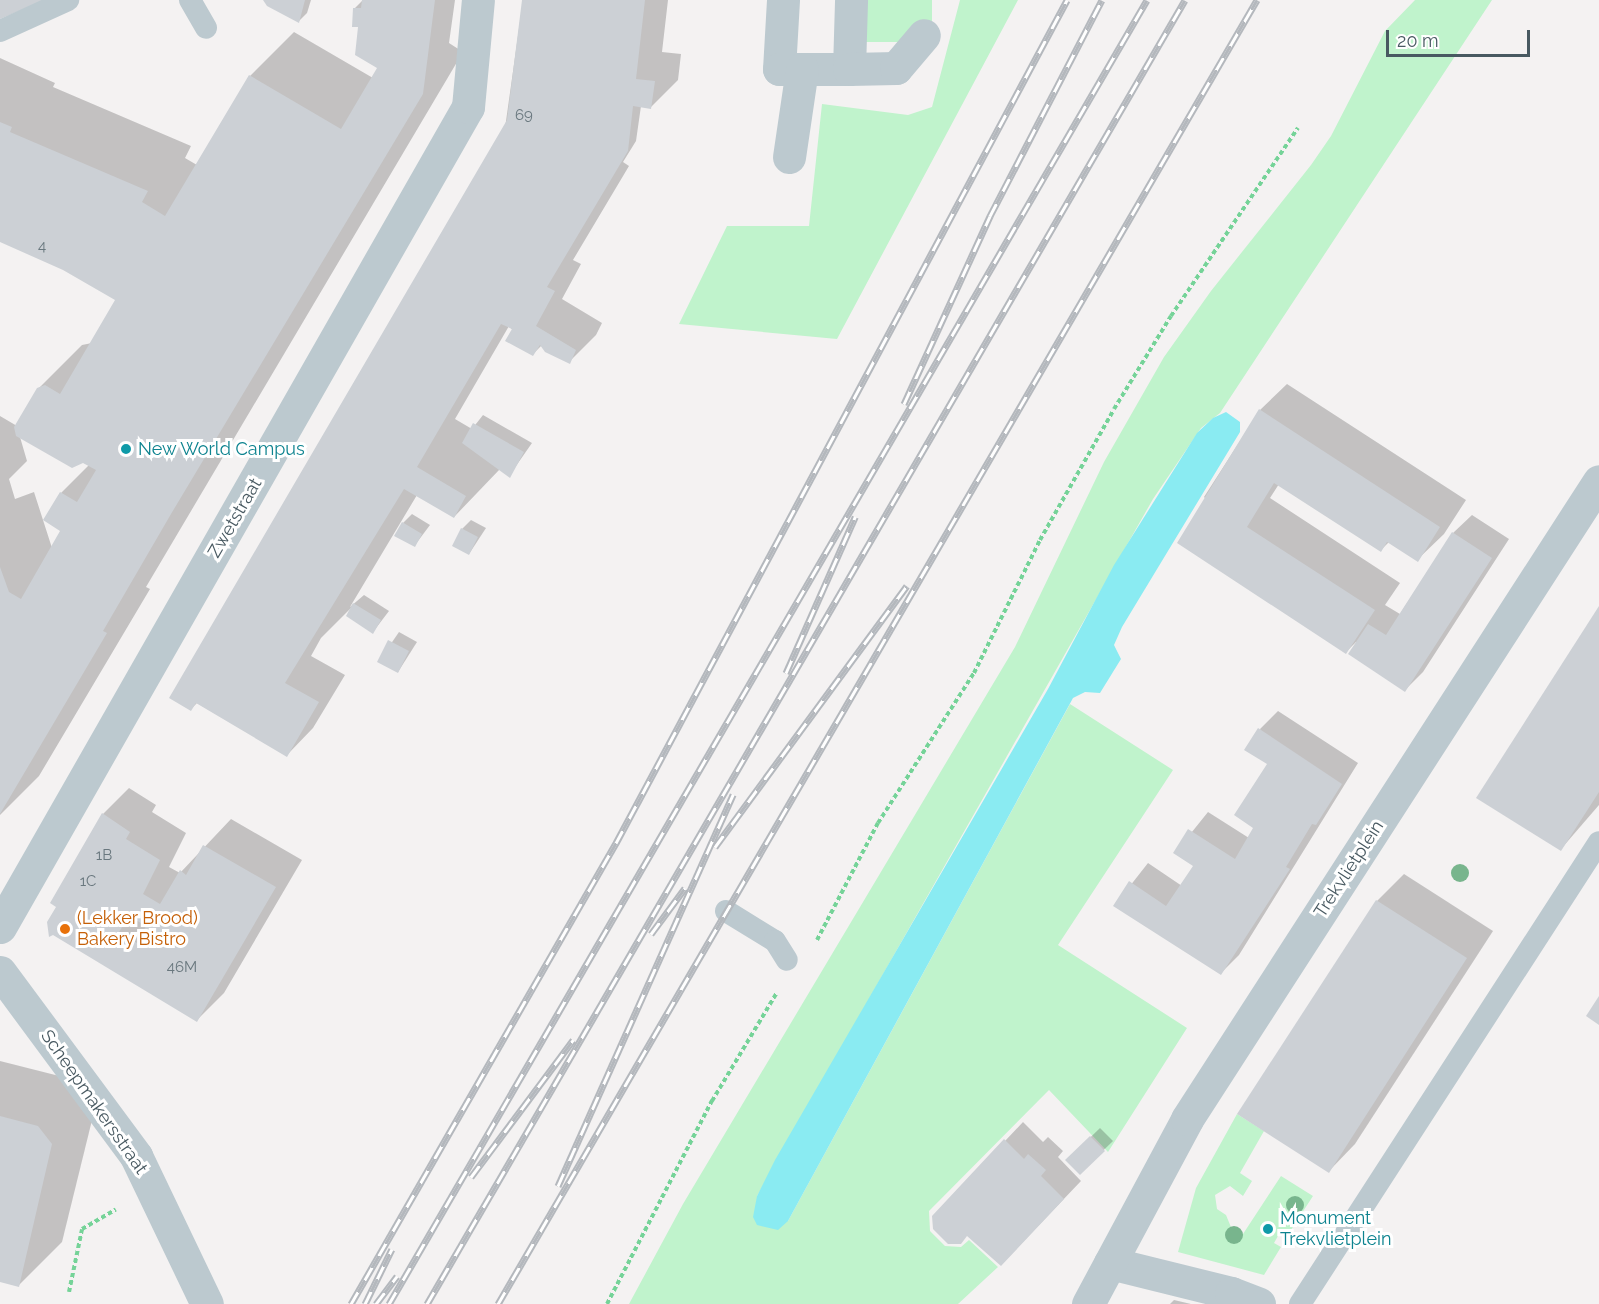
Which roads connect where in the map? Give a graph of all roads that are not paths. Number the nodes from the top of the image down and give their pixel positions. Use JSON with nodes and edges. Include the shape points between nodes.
{"nodes":[{"id":1,"x":68,"y":0,"type":"edge"},
{"id":2,"x":190,"y":0,"type":"edge"},
{"id":3,"x":478,"y":0,"type":"edge"},
{"id":4,"x":783,"y":0,"type":"edge"},
{"id":5,"x":851,"y":0,"type":"edge"},
{"id":6,"x":206,"y":28,"type":"dead end"},
{"id":7,"x":0,"y":31,"type":"edge"},
{"id":8,"x":924,"y":35,"type":"dead end"},
{"id":9,"x":802,"y":69,"type":"junction"},
{"id":10,"x":849,"y":69,"type":"junction"},
{"id":11,"x":789,"y":157,"type":"dead end"},
{"id":12,"x":1599,"y":482,"type":"edge"},
{"id":13,"x":1599,"y":842,"type":"edge"},
{"id":14,"x":726,"y":911,"type":"dead end"},
{"id":15,"x":0,"y":927,"type":"edge"},
{"id":16,"x":788,"y":960,"type":"dead end"},
{"id":17,"x":0,"y":972,"type":"edge"},
{"id":18,"x":1110,"y":1263,"type":"junction"},
{"id":19,"x":207,"y":1304,"type":"edge"},
{"id":20,"x":1088,"y":1304,"type":"edge"},
{"id":21,"x":1259,"y":1304,"type":"edge"},
{"id":22,"x":1300,"y":1304,"type":"edge"}],
"edges":[{"from":1,"to":7,"type":"lane"},
{"from":2,"to":6,"type":"lane"},
{"from":3,"to":15,"type":"street","name":"Zwetstraat","via":[[468,107]]},
{"from":4,"to":9,"type":"street","via":[[779,69]]},
{"from":5,"to":10,"type":"street"},
{"from":8,"to":10,"type":"street","via":[[896,68]]},
{"from":9,"to":10,"type":"street"},
{"from":9,"to":11,"type":"street"},
{"from":12,"to":18,"type":"street","name":"Trekvlietplein","via":[[1187,1119]]},
{"from":13,"to":22,"type":"lane"},
{"from":14,"to":16,"type":"lane","via":[[775,941]]},
{"from":17,"to":19,"type":"street","name":"Scheepmakersstraat","via":[[136,1156]]},
{"from":18,"to":20,"type":"street","name":"Trekvlietplein"},
{"from":18,"to":21,"type":"street","via":[[1231,1293]]}]}
